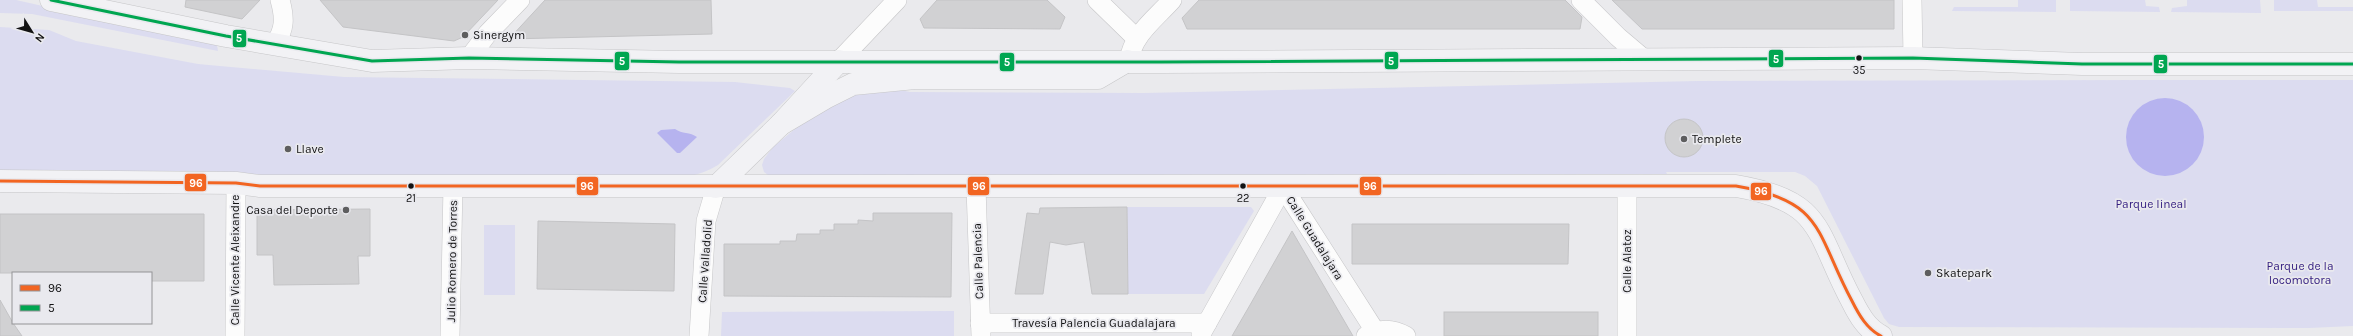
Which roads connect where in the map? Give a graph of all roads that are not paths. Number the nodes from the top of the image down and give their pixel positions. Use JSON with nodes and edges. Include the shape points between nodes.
{"nodes":[{"id":1,"x":51,"y":0,"type":"edge"},
{"id":2,"x":280,"y":0,"type":"edge"},
{"id":3,"x":520,"y":0,"type":"edge"},
{"id":4,"x":897,"y":0,"type":"edge"},
{"id":5,"x":1097,"y":0,"type":"edge"},
{"id":6,"x":1172,"y":0,"type":"edge"},
{"id":7,"x":1581,"y":0,"type":"edge"},
{"id":8,"x":1912,"y":0,"type":"edge"},
{"id":9,"x":1136,"y":38,"type":"junction"},
{"id":10,"x":275,"y":44,"type":"junction"},
{"id":11,"x":469,"y":58,"type":"junction"},
{"id":12,"x":1913,"y":58,"type":"junction"},
{"id":13,"x":1644,"y":59,"type":"junction"},
{"id":14,"x":1129,"y":61,"type":"junction"},
{"id":15,"x":839,"y":62,"type":"junction"},
{"id":16,"x":2353,"y":64,"type":"edge"},
{"id":17,"x":781,"y":124,"type":"junction"},
{"id":18,"x":0,"y":181,"type":"edge"},
{"id":19,"x":236,"y":183,"type":"junction"},
{"id":20,"x":453,"y":185,"type":"junction"},
{"id":21,"x":1627,"y":186,"type":"junction"},
{"id":22,"x":716,"y":187,"type":"junction"},
{"id":23,"x":976,"y":187,"type":"junction"},
{"id":24,"x":1283,"y":187,"type":"junction"},
{"id":25,"x":981,"y":329,"type":"edge"},
{"id":26,"x":1204,"y":330,"type":"edge"},
{"id":27,"x":1370,"y":334,"type":"edge"},
{"id":28,"x":235,"y":336,"type":"edge"},
{"id":29,"x":450,"y":336,"type":"edge"},
{"id":30,"x":699,"y":336,"type":"edge"},
{"id":31,"x":1406,"y":336,"type":"edge"},
{"id":32,"x":1627,"y":336,"type":"edge"},
{"id":33,"x":1881,"y":336,"type":"edge"}],
"edges":[{"from":1,"to":10,"type":"main road"},
{"from":2,"to":10,"type":"street","via":[[284,14],[283,31]]},
{"from":3,"to":11,"type":"street","via":[[488,33]]},
{"from":4,"to":15,"type":"street"},
{"from":5,"to":9,"type":"street"},
{"from":6,"to":9,"type":"street"},
{"from":7,"to":13,"type":"street"},
{"from":8,"to":12,"type":"street"},
{"from":9,"to":14,"type":"street","via":[[1130,48]]},
{"from":10,"to":11,"type":"main road","via":[[372,61]]},
{"from":11,"to":15,"type":"main road"},
{"from":12,"to":13,"type":"main road"},
{"from":12,"to":16,"type":"main road","via":[[2082,64]]},
{"from":13,"to":14,"type":"main road"},
{"from":14,"to":15,"type":"main road"},
{"from":14,"to":17,"type":"main road","via":[[1098,78],[915,78],[854,84],[824,98]]},
{"from":15,"to":17,"type":"main road"},
{"from":17,"to":22,"type":"main road"},
{"from":18,"to":19,"type":"main road"},
{"from":19,"to":20,"type":"main road","via":[[260,186]]},
{"from":19,"to":28,"type":"street","name":"Calle Vicente Aleixandre"},
{"from":20,"to":22,"type":"main road"},
{"from":20,"to":29,"type":"street","name":"Julio Romero de Torres"},
{"from":21,"to":24,"type":"main road"},
{"from":21,"to":32,"type":"street","name":"Calle Alatoz"},
{"from":21,"to":33,"type":"main road","via":[[1736,186],[1762,190],[1795,204],[1812,220],[1825,240],[1840,278],[1864,322]]},
{"from":22,"to":23,"type":"main road"},
{"from":22,"to":30,"type":"street","name":"Calle Valladolid","via":[[706,221]]},
{"from":23,"to":24,"type":"main road"},
{"from":23,"to":25,"type":"street","name":"Calle Palencia"},
{"from":24,"to":26,"type":"street","name":"Calle Guadalajara"},
{"from":24,"to":27,"type":"street","name":"Calle Guadalajara"},
{"from":25,"to":26,"type":"street","name":"Travesía Palencia Guadalajara"},
{"from":27,"to":31,"type":"street","via":[[1386,329]]}]}
